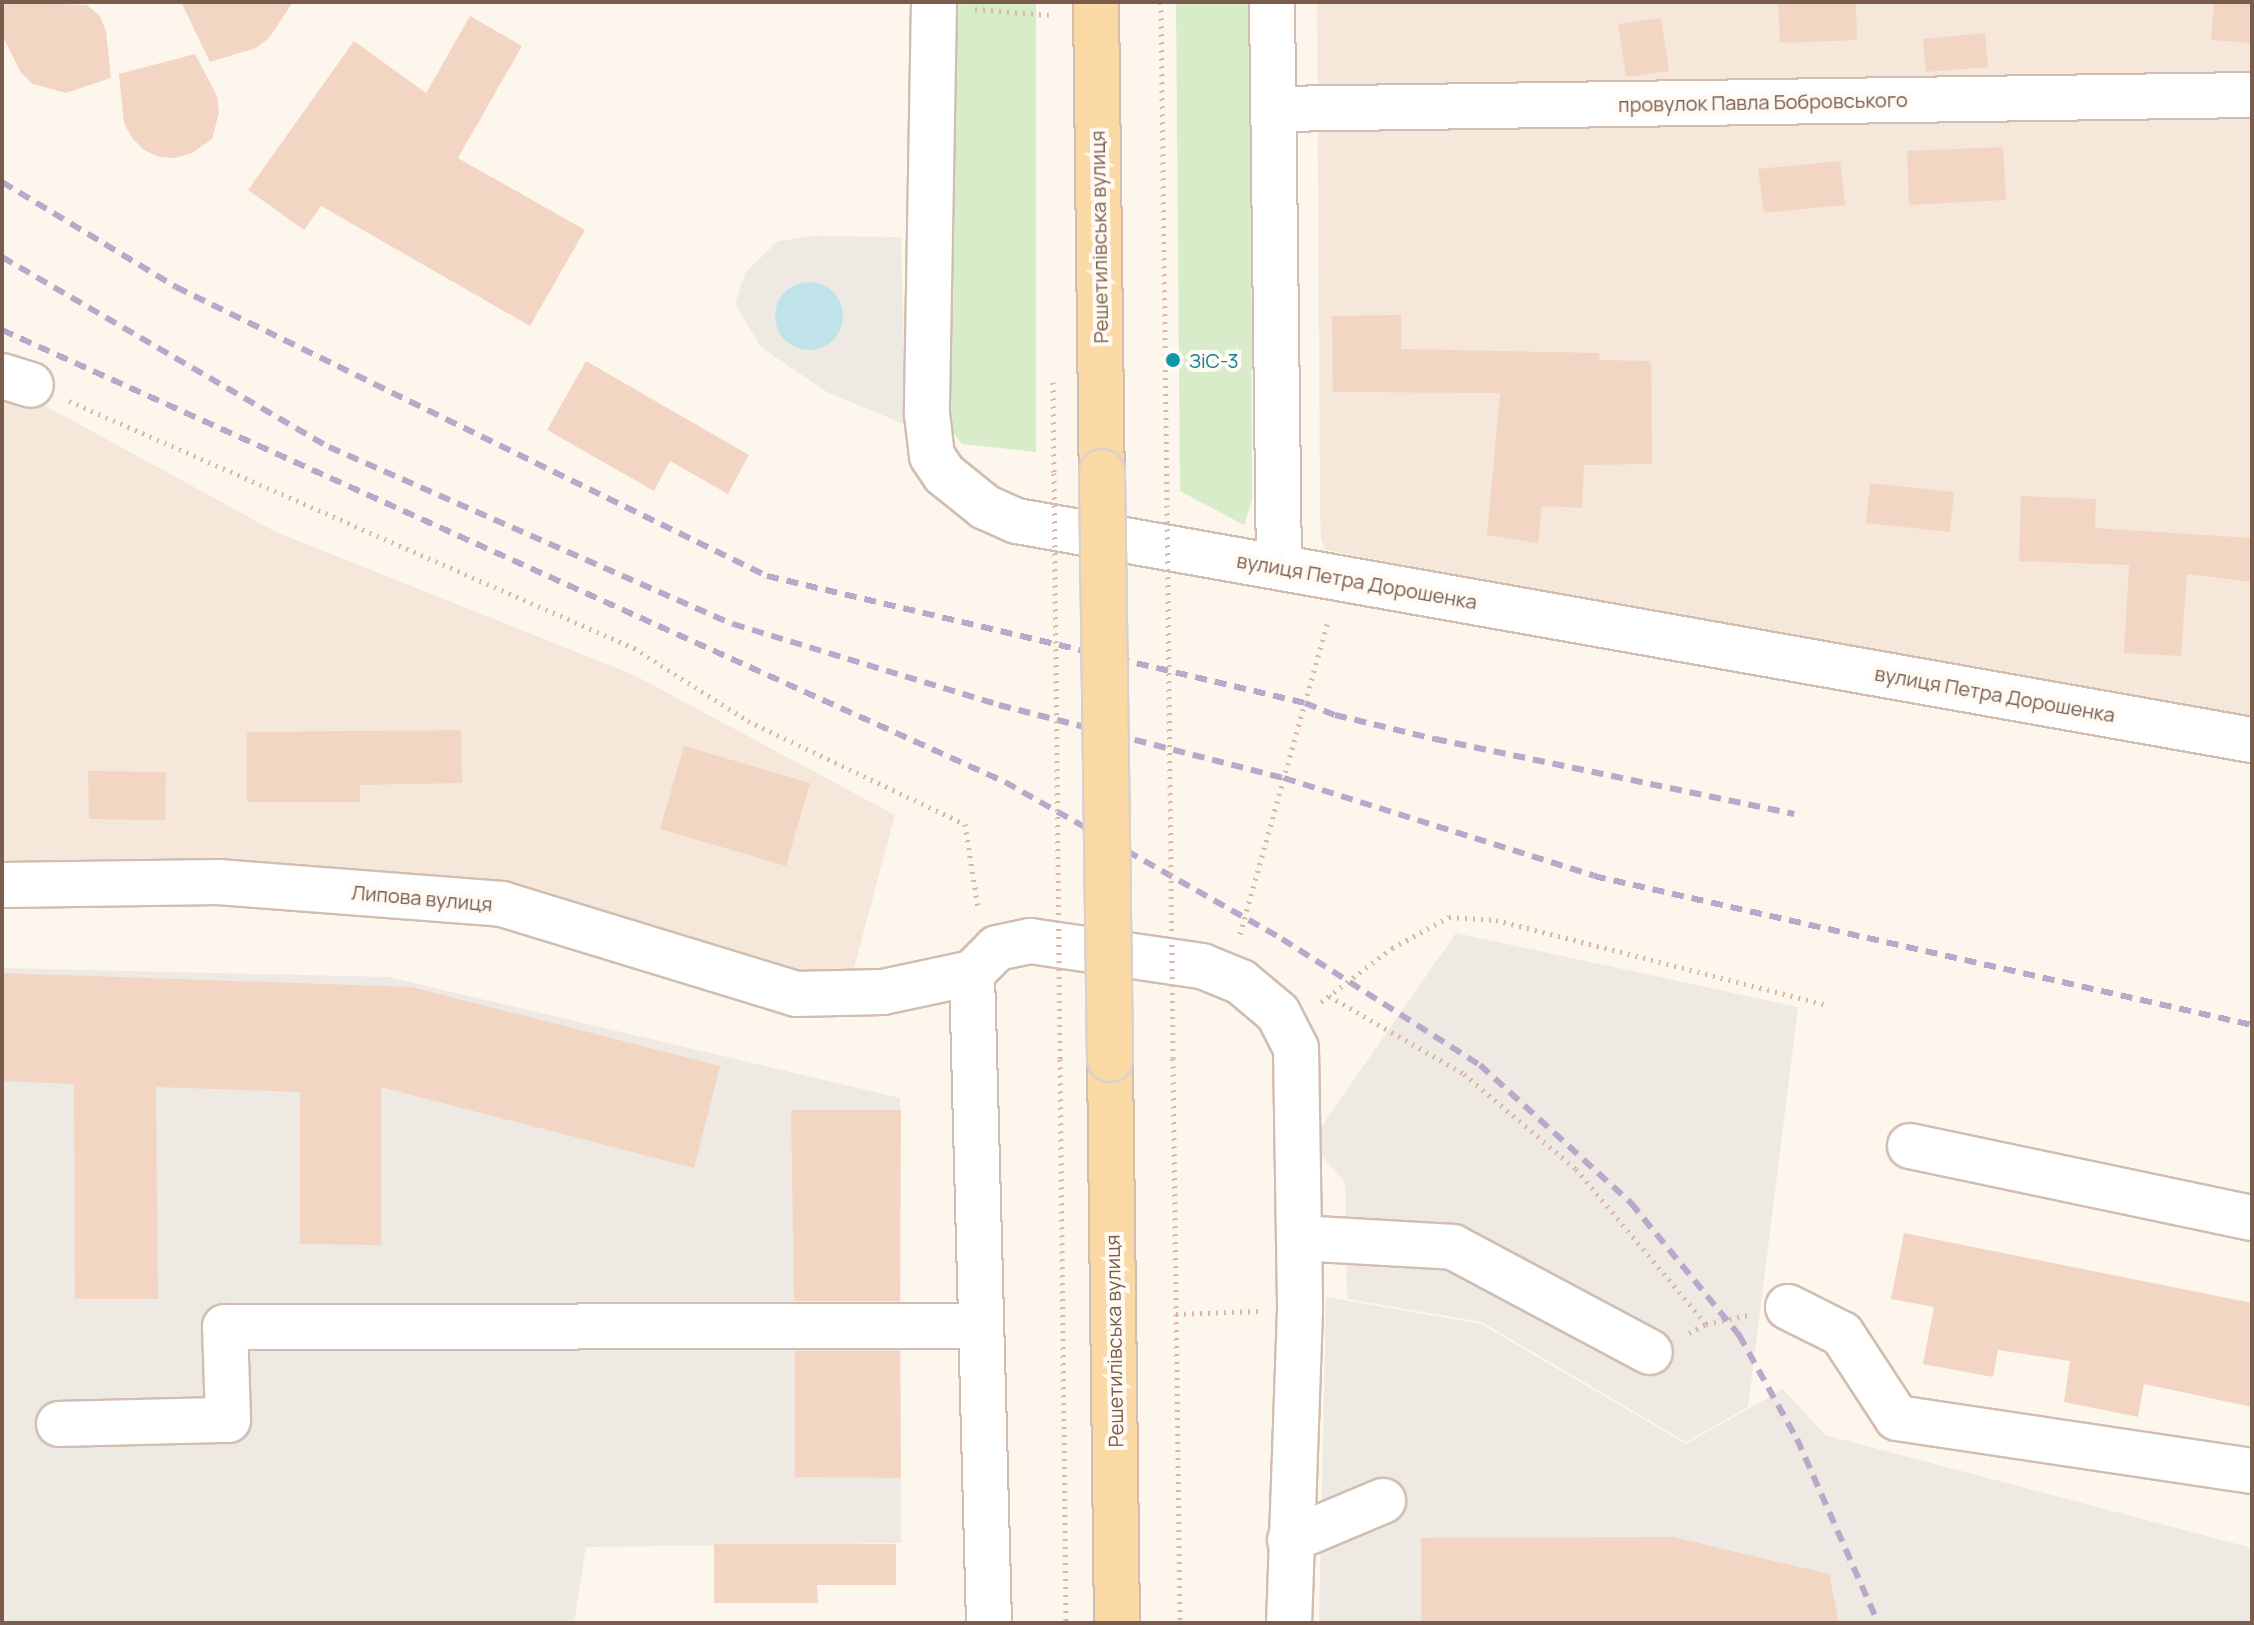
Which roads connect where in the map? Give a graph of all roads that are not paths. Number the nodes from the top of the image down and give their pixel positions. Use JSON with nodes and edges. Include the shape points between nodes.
{"nodes":[{"id":1,"x":1096,"y":2,"type":"edge"},
{"id":2,"x":1272,"y":2,"type":"edge"},
{"id":3,"x":934,"y":4,"type":"edge"},
{"id":4,"x":2252,"y":95,"type":"edge"},
{"id":5,"x":1274,"y":109,"type":"junction"},
{"id":6,"x":1279,"y":566,"type":"junction"},
{"id":7,"x":2252,"y":740,"type":"edge"},
{"id":8,"x":2,"y":885,"type":"edge"},
{"id":9,"x":972,"y":973,"type":"junction"},
{"id":10,"x":1910,"y":1146,"type":"dead end"},
{"id":11,"x":2252,"y":1218,"type":"edge"},
{"id":12,"x":1299,"y":1238,"type":"junction"},
{"id":13,"x":1788,"y":1307,"type":"road end"},
{"id":14,"x":981,"y":1326,"type":"junction"},
{"id":15,"x":1650,"y":1352,"type":"road end"},
{"id":16,"x":59,"y":1424,"type":"dead end"},
{"id":17,"x":2252,"y":1471,"type":"edge"},
{"id":18,"x":1383,"y":1501,"type":"dead end"},
{"id":19,"x":1290,"y":1540,"type":"junction"},
{"id":20,"x":989,"y":1623,"type":"edge"},
{"id":21,"x":1117,"y":1623,"type":"edge"},
{"id":22,"x":1289,"y":1623,"type":"edge"}],
"edges":[{"from":1,"to":21,"type":"main road","name":"Решетилівська вулиця","bridge":true},
{"from":2,"to":5,"type":"street"},
{"from":3,"to":6,"type":"street","name":"вулиця Петра Дорошенка","via":[[927,414],[932,456],[960,489],[1017,521]]},
{"from":4,"to":5,"type":"street","name":"провулок Павла Бобровського"},
{"from":5,"to":6,"type":"street"},
{"from":6,"to":7,"type":"street","name":"вулиця Петра Дорошенка"},
{"from":8,"to":9,"type":"street","name":"Липова вулиця","via":[[218,882],[502,904],[796,994],[883,992]]},
{"from":9,"to":12,"type":"street","via":[[997,948],[1030,941],[1202,966],[1241,982],[1278,1013],[1296,1048]]},
{"from":9,"to":14,"type":"street"},
{"from":10,"to":11,"type":"street"},
{"from":12,"to":15,"type":"street","via":[[1453,1247]]},
{"from":12,"to":19,"type":"street"},
{"from":13,"to":17,"type":"street","via":[[1842,1334],[1897,1418]]},
{"from":14,"to":16,"type":"street","via":[[225,1327],[228,1420]]},
{"from":14,"to":20,"type":"street"},
{"from":18,"to":19,"type":"street"},
{"from":19,"to":22,"type":"street"}]}
